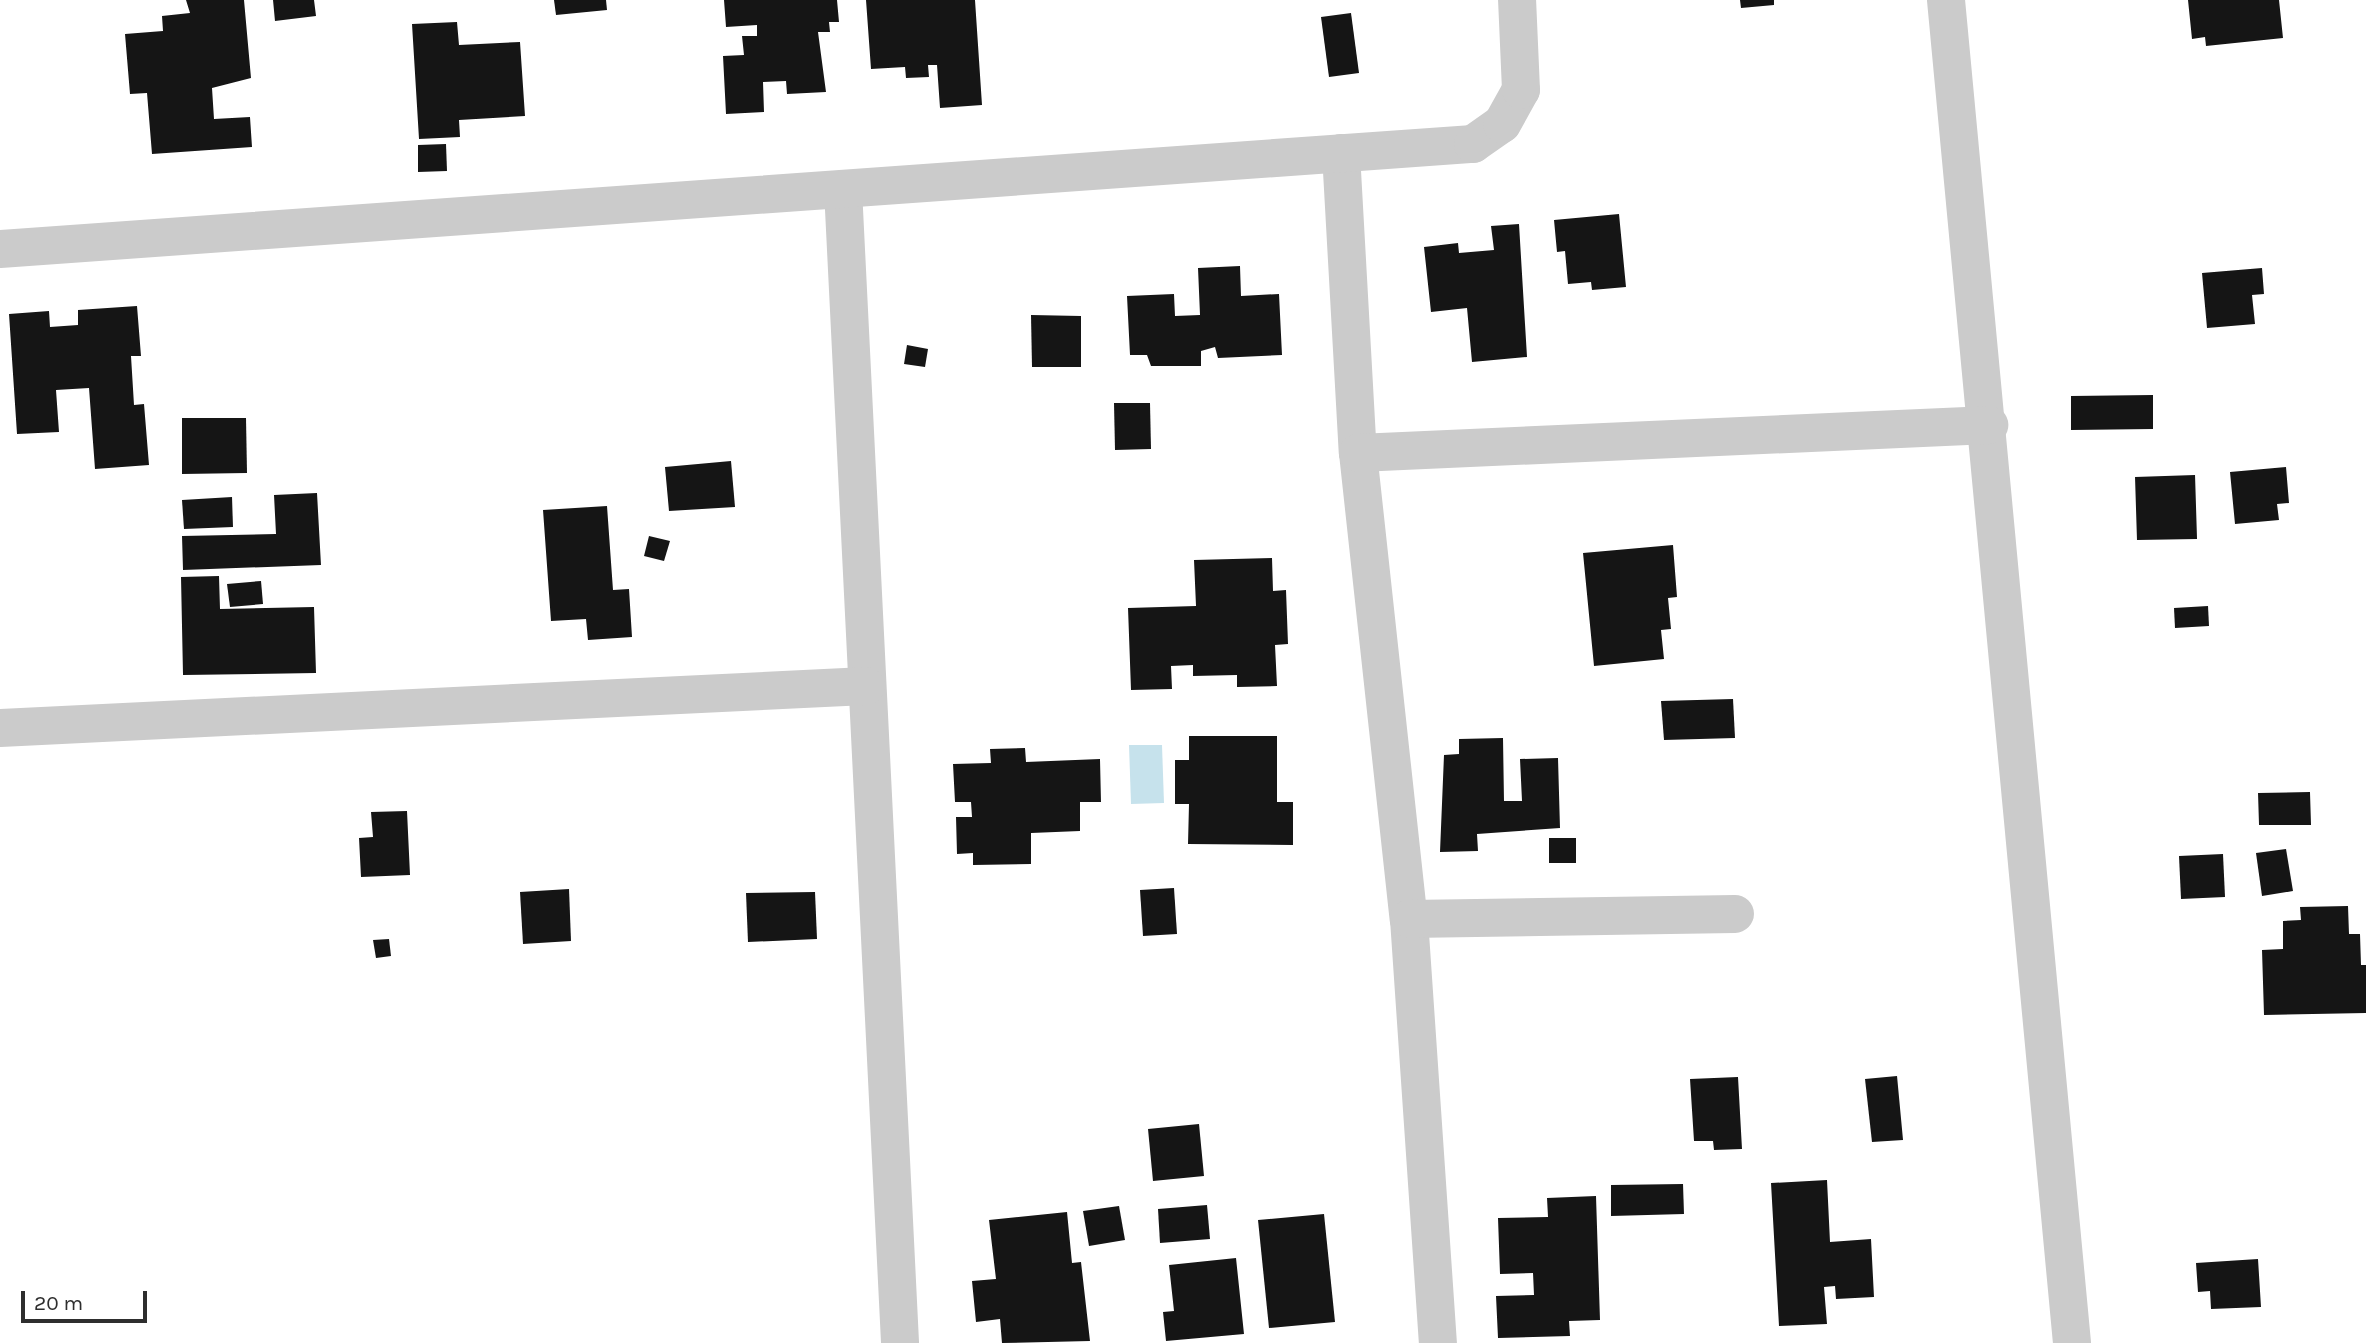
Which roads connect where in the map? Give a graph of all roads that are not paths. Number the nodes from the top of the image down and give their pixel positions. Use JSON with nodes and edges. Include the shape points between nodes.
{"nodes":[{"id":1,"x":1517,"y":0,"type":"edge"},
{"id":2,"x":1946,"y":0,"type":"edge"},
{"id":3,"x":1340,"y":153,"type":"junction"},
{"id":4,"x":843,"y":189,"type":"junction"},
{"id":5,"x":0,"y":249,"type":"edge"},
{"id":6,"x":1989,"y":425,"type":"junction"},
{"id":7,"x":1358,"y":453,"type":"junction"},
{"id":8,"x":866,"y":686,"type":"junction"},
{"id":9,"x":0,"y":728,"type":"edge"},
{"id":10,"x":1735,"y":914,"type":"dead end"},
{"id":11,"x":1409,"y":919,"type":"junction"},
{"id":12,"x":900,"y":1343,"type":"edge"},
{"id":13,"x":1438,"y":1343,"type":"edge"},
{"id":14,"x":2072,"y":1343,"type":"edge"}],
"edges":[{"from":1,"to":3,"type":"street","via":[[1521,90],[1513,109],[1489,137],[1473,144]]},
{"from":2,"to":6,"type":"street"},
{"from":3,"to":4,"type":"street"},
{"from":3,"to":7,"type":"street"},
{"from":4,"to":5,"type":"street"},
{"from":4,"to":8,"type":"street"},
{"from":6,"to":7,"type":"street"},
{"from":6,"to":14,"type":"street"},
{"from":7,"to":11,"type":"street"},
{"from":8,"to":9,"type":"street"},
{"from":8,"to":12,"type":"street"},
{"from":10,"to":11,"type":"street"},
{"from":11,"to":13,"type":"street"}]}
